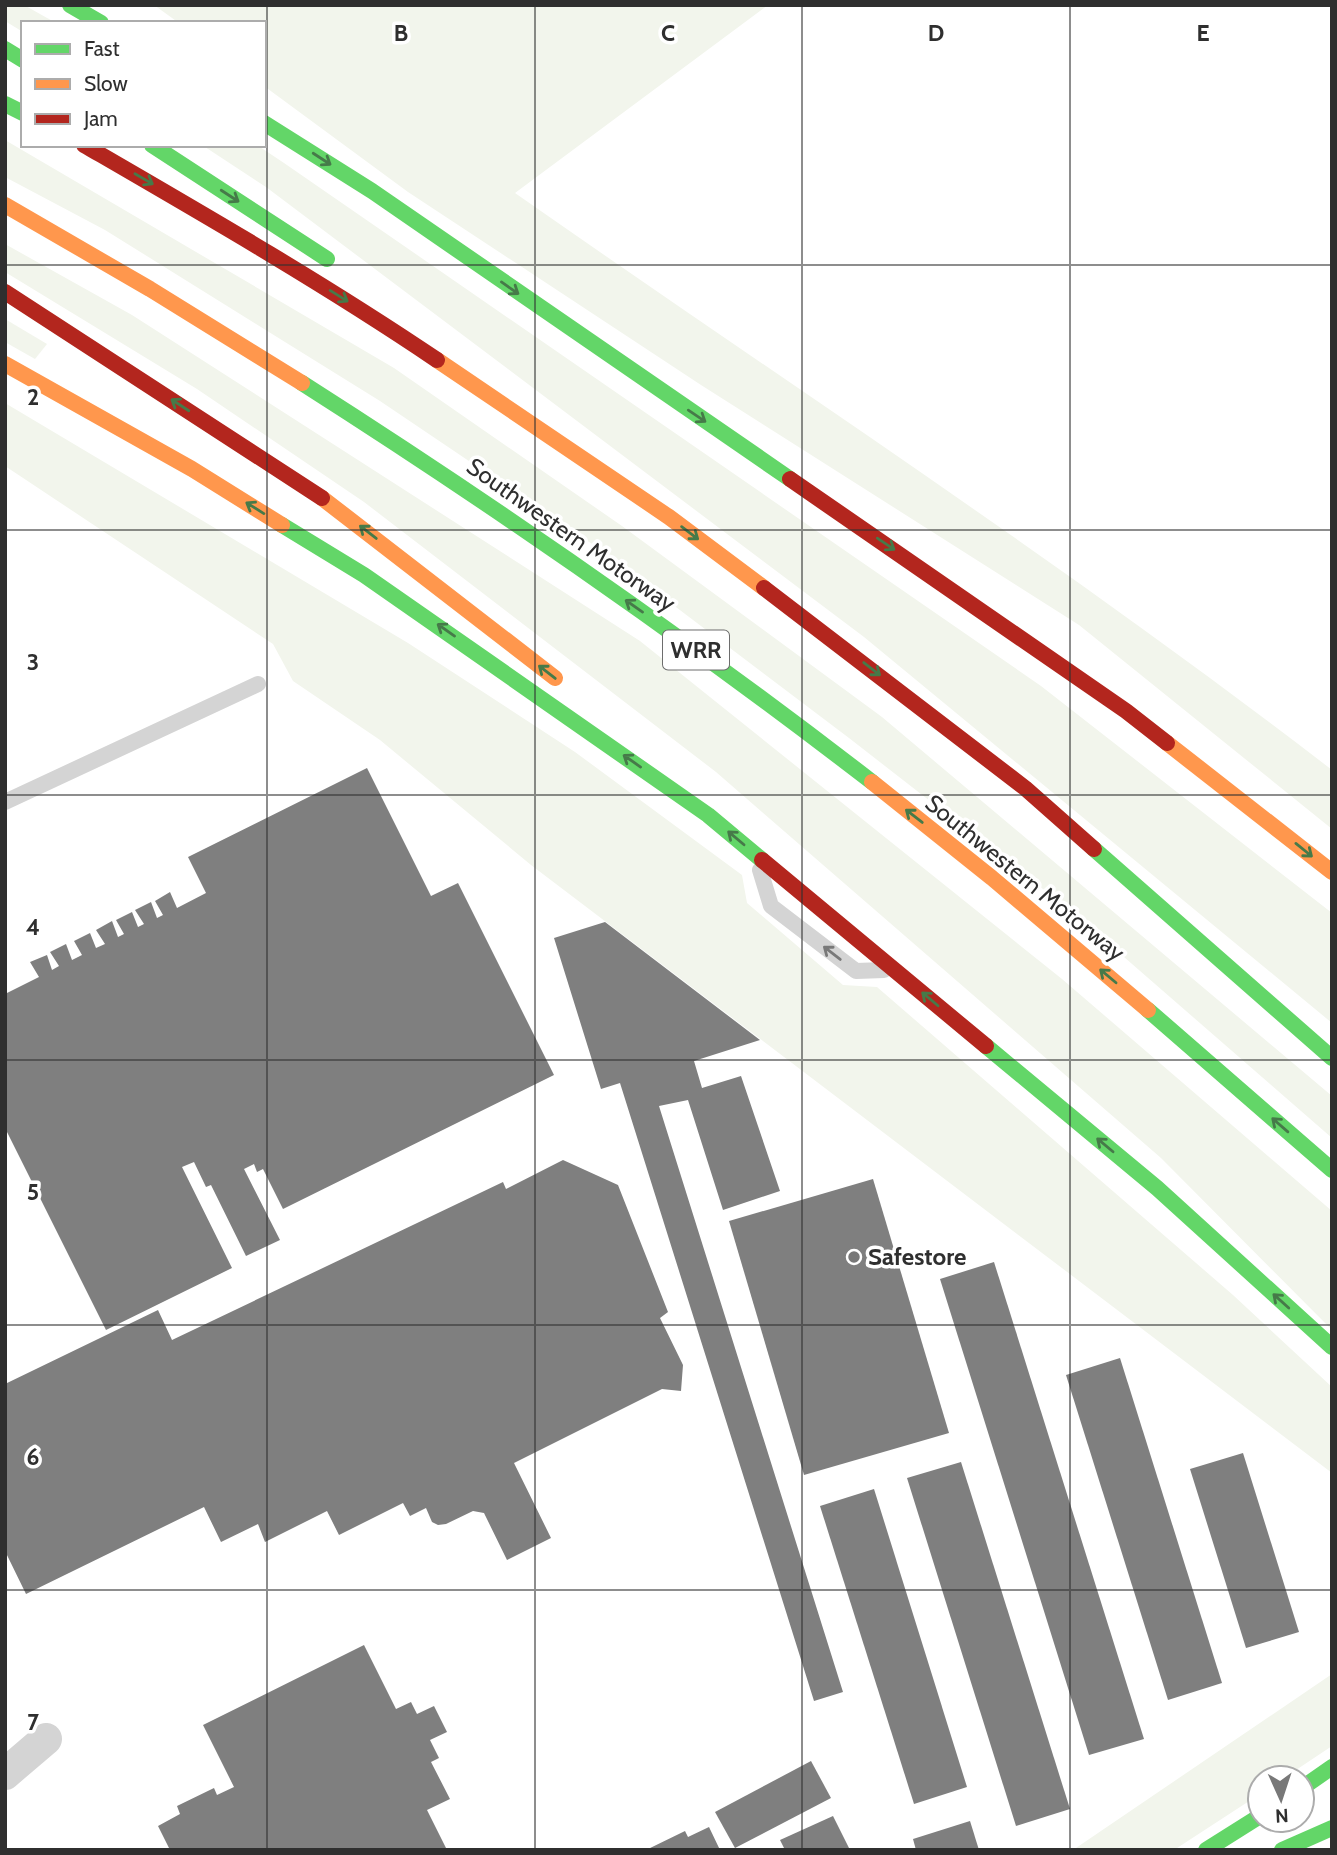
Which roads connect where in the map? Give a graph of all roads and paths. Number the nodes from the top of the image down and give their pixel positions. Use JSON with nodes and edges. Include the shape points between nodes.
{"nodes":[{"id":1,"x":70,"y":5,"type":"edge"},
{"id":2,"x":98,"y":21,"type":"edge"},
{"id":3,"x":5,"y":49,"type":"edge"},
{"id":4,"x":21,"y":59,"type":"edge"},
{"id":5,"x":5,"y":104,"type":"edge"},
{"id":6,"x":21,"y":112,"type":"edge"},
{"id":7,"x":266,"y":124,"type":"edge"},
{"id":8,"x":88,"y":147,"type":"edge"},
{"id":9,"x":155,"y":147,"type":"edge"},
{"id":10,"x":5,"y":205,"type":"edge"},
{"id":11,"x":336,"y":265,"type":"dead end"},
{"id":12,"x":5,"y":292,"type":"edge"},
{"id":13,"x":436,"y":340,"type":"dead end"},
{"id":14,"x":5,"y":364,"type":"edge"},
{"id":15,"x":669,"y":517,"type":"junction"},
{"id":16,"x":258,"y":684,"type":"dead end"},
{"id":17,"x":569,"y":689,"type":"dead end"},
{"id":18,"x":643,"y":750,"type":"dead end"},
{"id":19,"x":5,"y":802,"type":"edge"},
{"id":20,"x":708,"y":815,"type":"junction"},
{"id":21,"x":755,"y":855,"type":"junction"},
{"id":22,"x":1332,"y":872,"type":"edge"},
{"id":23,"x":894,"y":970,"type":"junction"},
{"id":24,"x":1332,"y":1058,"type":"edge"},
{"id":25,"x":1332,"y":1170,"type":"edge"},
{"id":26,"x":1332,"y":1347,"type":"edge"},
{"id":27,"x":46,"y":1739,"type":"dead end"},
{"id":28,"x":1332,"y":1768,"type":"edge"},
{"id":29,"x":5,"y":1774,"type":"edge"},
{"id":30,"x":1316,"y":1780,"type":"edge"},
{"id":31,"x":1246,"y":1825,"type":"edge"},
{"id":32,"x":1332,"y":1828,"type":"edge"},
{"id":33,"x":1206,"y":1850,"type":"edge"},
{"id":34,"x":1282,"y":1850,"type":"edge"}],
"edges":[{"from":1,"to":2,"type":"main road"},
{"from":3,"to":4,"type":"main road"},
{"from":5,"to":6,"type":"main road"},
{"from":7,"to":22,"type":"main road","one_way":true,"via":[[372,191],[1126,711]]},
{"from":8,"to":15,"type":"main road","one_way":true,"via":[[380,322]]},
{"from":9,"to":11,"type":"main road","one_way":true},
{"from":25,"to":10,"type":"main road","name":"Southwestern Motorway","number":"WRR","one_way":true,"via":[[941,836],[723,668],[489,505],[271,363]]},
{"from":17,"to":12,"type":"main road","one_way":true,"via":[[333,505]]},
{"from":13,"to":15,"type":"main road"},
{"from":20,"to":14,"type":"main road","one_way":true,"via":[[364,575],[192,469]]},
{"from":15,"to":24,"type":"main road","one_way":true,"via":[[1025,788]]},
{"from":16,"to":19,"type":"lane"},
{"from":18,"to":20,"type":"main road"},
{"from":21,"to":20,"type":"main road","one_way":true},
{"from":21,"to":23,"type":"main road"},
{"from":23,"to":21,"type":"lane","one_way":true,"via":[[856,971],[771,906]]},
{"from":26,"to":23,"type":"main road","one_way":true,"via":[[1157,1188]]},
{"from":27,"to":29,"type":"street"},
{"from":28,"to":30,"type":"main road"},
{"from":31,"to":33,"type":"main road"},
{"from":32,"to":34,"type":"main road"}]}
